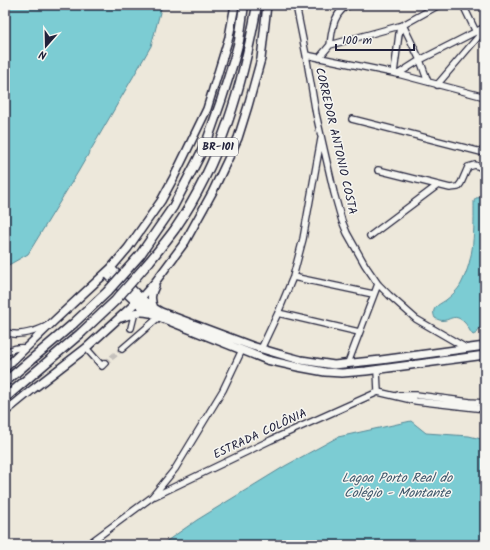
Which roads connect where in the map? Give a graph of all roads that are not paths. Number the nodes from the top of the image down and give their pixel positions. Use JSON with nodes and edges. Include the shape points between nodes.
{"nodes":[{"id":1,"x":235,"y":5,"type":"edge"},
{"id":2,"x":244,"y":5,"type":"edge"},
{"id":3,"x":257,"y":5,"type":"edge"},
{"id":4,"x":267,"y":5,"type":"edge"},
{"id":5,"x":296,"y":5,"type":"edge"},
{"id":6,"x":350,"y":5,"type":"edge"},
{"id":7,"x":439,"y":5,"type":"edge"},
{"id":8,"x":463,"y":5,"type":"edge"},
{"id":9,"x":402,"y":25,"type":"junction"},
{"id":10,"x":485,"y":27,"type":"edge"},
{"id":11,"x":476,"y":32,"type":"junction"},
{"id":12,"x":330,"y":45,"type":"junction"},
{"id":13,"x":306,"y":55,"type":"junction"},
{"id":14,"x":319,"y":58,"type":"junction"},
{"id":15,"x":420,"y":60,"type":"junction"},
{"id":16,"x":396,"y":73,"type":"junction"},
{"id":17,"x":428,"y":82,"type":"junction"},
{"id":18,"x":438,"y":85,"type":"junction"},
{"id":19,"x":485,"y":97,"type":"edge"},
{"id":20,"x":352,"y":119,"type":"dead end"},
{"id":21,"x":321,"y":137,"type":"junction"},
{"id":22,"x":485,"y":153,"type":"edge"},
{"id":23,"x":485,"y":169,"type":"edge"},
{"id":24,"x":378,"y":170,"type":"dead end"},
{"id":25,"x":438,"y":185,"type":"junction"},
{"id":26,"x":370,"y":236,"type":"dead end"},
{"id":27,"x":109,"y":271,"type":"junction"},
{"id":28,"x":293,"y":276,"type":"junction"},
{"id":29,"x":156,"y":282,"type":"junction"},
{"id":30,"x":378,"y":284,"type":"junction"},
{"id":31,"x":373,"y":294,"type":"junction"},
{"id":32,"x":138,"y":300,"type":"junction"},
{"id":33,"x":135,"y":312,"type":"junction"},
{"id":34,"x":157,"y":313,"type":"junction"},
{"id":35,"x":278,"y":313,"type":"junction"},
{"id":36,"x":55,"y":320,"type":"junction"},
{"id":37,"x":117,"y":320,"type":"junction"},
{"id":38,"x":130,"y":328,"type":"dead end"},
{"id":39,"x":5,"y":332,"type":"edge"},
{"id":40,"x":360,"y":332,"type":"junction"},
{"id":41,"x":485,"y":346,"type":"edge"},
{"id":42,"x":25,"y":348,"type":"junction"},
{"id":43,"x":86,"y":348,"type":"junction"},
{"id":44,"x":466,"y":348,"type":"junction"},
{"id":45,"x":122,"y":349,"type":"tunnel mouth"},
{"id":46,"x":262,"y":349,"type":"junction"},
{"id":47,"x":242,"y":350,"type":"junction"},
{"id":48,"x":5,"y":353,"type":"edge"},
{"id":49,"x":485,"y":355,"type":"edge"},
{"id":50,"x":105,"y":363,"type":"dead end"},
{"id":51,"x":345,"y":364,"type":"junction"},
{"id":52,"x":5,"y":368,"type":"edge"},
{"id":53,"x":377,"y":370,"type":"junction"},
{"id":54,"x":342,"y":373,"type":"junction"},
{"id":55,"x":5,"y":382,"type":"edge"},
{"id":56,"x":378,"y":392,"type":"junction"},
{"id":57,"x":392,"y":396,"type":"junction"},
{"id":58,"x":5,"y":398,"type":"edge"},
{"id":59,"x":485,"y":403,"type":"edge"},
{"id":60,"x":485,"y":409,"type":"edge"},
{"id":61,"x":5,"y":412,"type":"edge"},
{"id":62,"x":152,"y":497,"type":"junction"},
{"id":63,"x":87,"y":545,"type":"edge"}],
"edges":[{"from":1,"to":27,"type":"main road","via":[[207,109],[160,201]]},
{"from":2,"to":55,"type":"highway","bridge":true,"via":[[234,60],[207,141],[173,207],[140,255],[107,292]]},
{"from":3,"to":58,"type":"highway","number":"BR-101","bridge":true,"via":[[246,63],[234,106],[200,188],[175,228],[115,300],[81,334]]},
{"from":4,"to":29,"type":"main road","number":"BR-101","via":[[261,58],[238,138],[185,242]]},
{"from":5,"to":13,"type":"street","name":"CORREDOR ANTONIO COSTA"},
{"from":6,"to":12,"type":"street","via":[[340,11],[334,23]]},
{"from":7,"to":9,"type":"street"},
{"from":8,"to":11,"type":"street"},
{"from":9,"to":12,"type":"street"},
{"from":9,"to":15,"type":"street"},
{"from":9,"to":16,"type":"street"},
{"from":10,"to":11,"type":"street"},
{"from":10,"to":18,"type":"street"},
{"from":11,"to":15,"type":"street"},
{"from":12,"to":14,"type":"street"},
{"from":13,"to":14,"type":"street"},
{"from":13,"to":21,"type":"street","name":"CORREDOR ANTONIO COSTA"},
{"from":14,"to":16,"type":"street"},
{"from":15,"to":16,"type":"street"},
{"from":15,"to":17,"type":"street"},
{"from":16,"to":17,"type":"street"},
{"from":17,"to":18,"type":"street"},
{"from":18,"to":19,"type":"street"},
{"from":20,"to":22,"type":"street"},
{"from":21,"to":28,"type":"street","via":[[303,239]]},
{"from":21,"to":30,"type":"street","name":"CORREDOR ANTONIO COSTA","via":[[342,221],[357,252]]},
{"from":23,"to":25,"type":"street","via":[[475,165],[468,167],[458,187]]},
{"from":24,"to":25,"type":"street"},
{"from":25,"to":26,"type":"street"},
{"from":27,"to":32,"type":"main road"},
{"from":27,"to":36,"type":"main road"},
{"from":28,"to":31,"type":"street"},
{"from":28,"to":35,"type":"street"},
{"from":29,"to":32,"type":"main road","number":"BR-101"},
{"from":29,"to":34,"type":"main road","via":[[151,299]]},
{"from":30,"to":31,"type":"street"},
{"from":30,"to":44,"type":"street","name":"CORREDOR ANTONIO COSTA","via":[[416,319]]},
{"from":31,"to":40,"type":"street"},
{"from":32,"to":34,"type":"main road"},
{"from":32,"to":37,"type":"main road","number":"BR-101"},
{"from":33,"to":34,"type":"main road"},
{"from":33,"to":37,"type":"main road"},
{"from":33,"to":38,"type":"street"},
{"from":34,"to":45,"type":"street"},
{"from":34,"to":46,"type":"main road"},
{"from":34,"to":47,"type":"main road"},
{"from":35,"to":40,"type":"street"},
{"from":35,"to":46,"type":"street"},
{"from":36,"to":39,"type":"street","via":[[46,327],[22,334]]},
{"from":36,"to":42,"type":"main road"},
{"from":37,"to":43,"type":"main road","number":"BR-101"},
{"from":40,"to":51,"type":"street"},
{"from":41,"to":44,"type":"main road"},
{"from":42,"to":48,"type":"street","via":[[19,347]]},
{"from":42,"to":52,"type":"main road"},
{"from":43,"to":50,"type":"street","via":[[102,366]]},
{"from":43,"to":61,"type":"main road","number":"BR-101"},
{"from":44,"to":51,"type":"main road"},
{"from":46,"to":51,"type":"main road","via":[[301,360]]},
{"from":47,"to":54,"type":"main road","via":[[267,360]]},
{"from":47,"to":62,"type":"street","via":[[223,390],[175,469]]},
{"from":49,"to":53,"type":"main road"},
{"from":51,"to":54,"type":"main road"},
{"from":53,"to":54,"type":"main road"},
{"from":53,"to":56,"type":"street"},
{"from":56,"to":57,"type":"street"},
{"from":56,"to":62,"type":"street","name":"ESTRADA COLÔNIA"},
{"from":57,"to":59,"type":"street","via":[[416,395]]},
{"from":57,"to":60,"type":"street"},
{"from":62,"to":63,"type":"street"}]}
